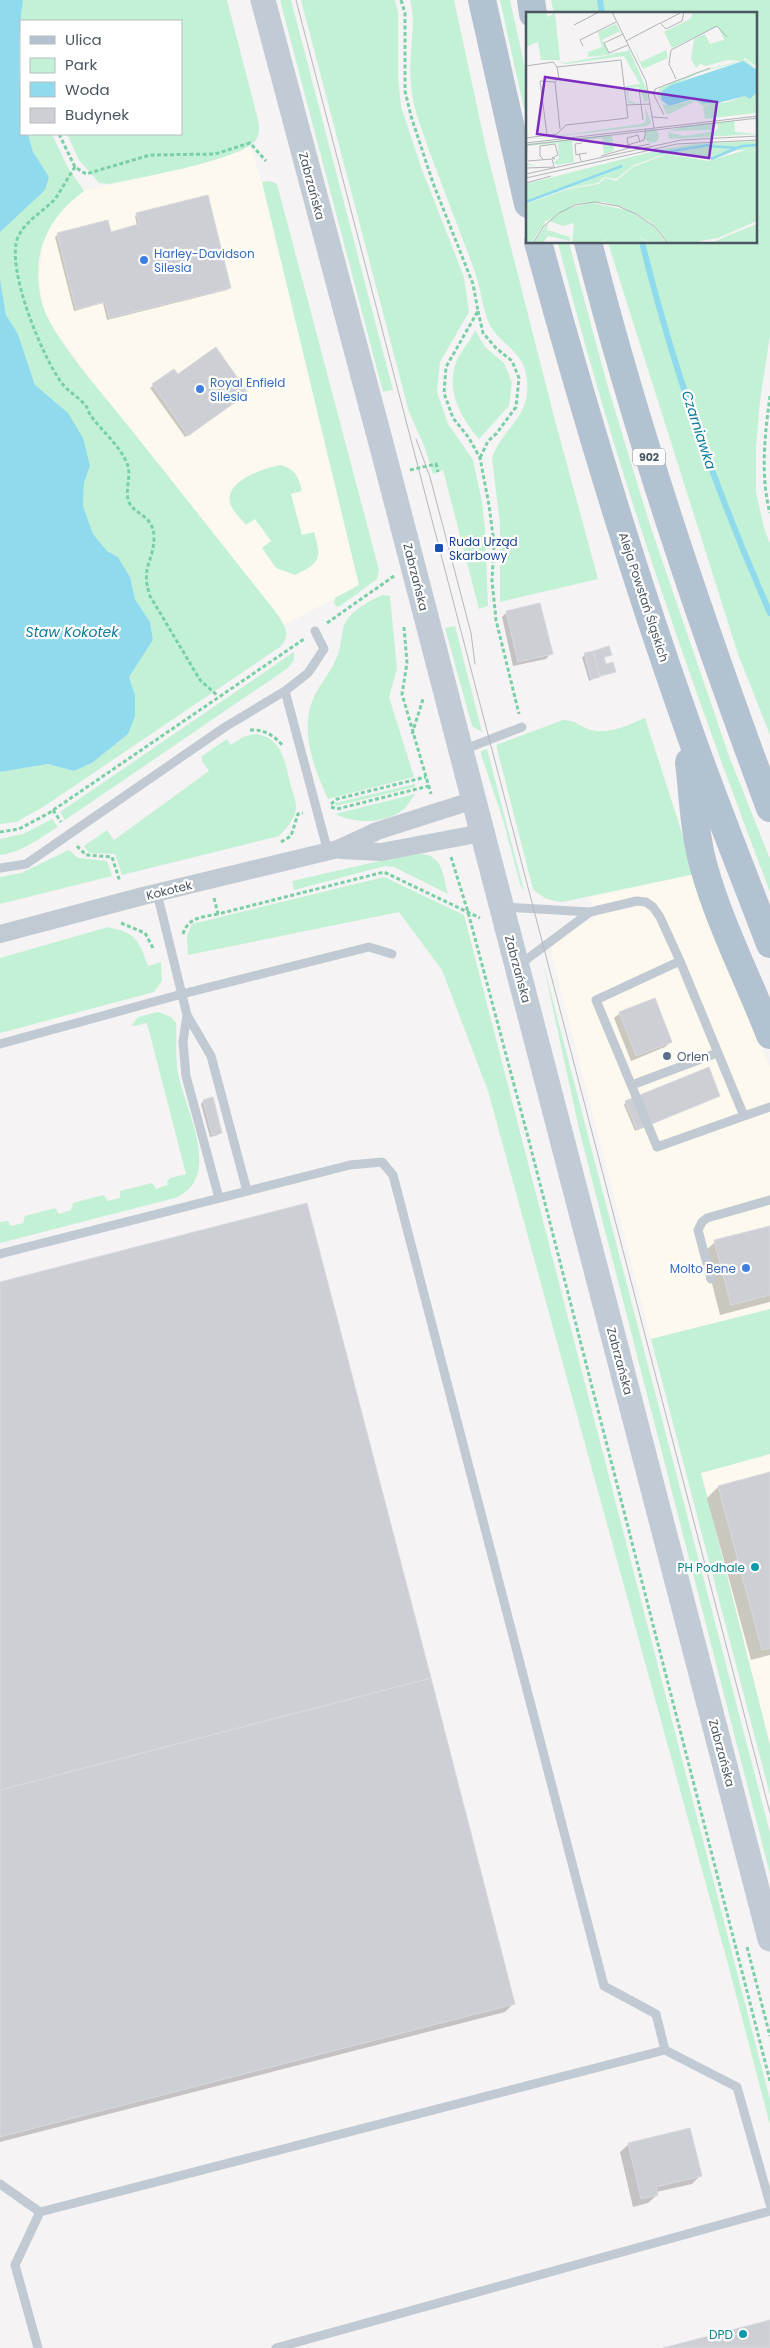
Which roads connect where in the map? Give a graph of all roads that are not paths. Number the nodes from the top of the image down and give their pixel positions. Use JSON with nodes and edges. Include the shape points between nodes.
{"nodes":[{"id":1,"x":263,"y":0,"type":"edge"},
{"id":2,"x":482,"y":0,"type":"edge"},
{"id":3,"x":526,"y":195,"type":"edge"},
{"id":4,"x":539,"y":244,"type":"edge"},
{"id":5,"x":589,"y":244,"type":"edge"},
{"id":6,"x":315,"y":631,"type":"road end"},
{"id":7,"x":285,"y":691,"type":"junction"},
{"id":8,"x":686,"y":723,"type":"junction"},
{"id":9,"x":522,"y":727,"type":"road end"},
{"id":10,"x":461,"y":751,"type":"junction"},
{"id":11,"x":474,"y":800,"type":"junction"},
{"id":12,"x":770,"y":808,"type":"edge"},
{"id":13,"x":482,"y":833,"type":"junction"},
{"id":14,"x":333,"y":851,"type":"junction"},
{"id":15,"x":0,"y":868,"type":"edge"},
{"id":16,"x":157,"y":893,"type":"junction"},
{"id":17,"x":501,"y":906,"type":"junction"},
{"id":18,"x":590,"y":912,"type":"junction"},
{"id":19,"x":0,"y":934,"type":"edge"},
{"id":20,"x":770,"y":944,"type":"edge"},
{"id":21,"x":392,"y":954,"type":"dead end"},
{"id":22,"x":680,"y":961,"type":"junction"},
{"id":23,"x":517,"y":967,"type":"junction"},
{"id":24,"x":182,"y":994,"type":"junction"},
{"id":25,"x":187,"y":1015,"type":"junction"},
{"id":26,"x":770,"y":1035,"type":"edge"},
{"id":27,"x":0,"y":1044,"type":"edge"},
{"id":28,"x":717,"y":1053,"type":"junction"},
{"id":29,"x":632,"y":1085,"type":"junction"},
{"id":30,"x":770,"y":1106,"type":"edge"},
{"id":31,"x":744,"y":1116,"type":"junction"},
{"id":32,"x":247,"y":1191,"type":"junction"},
{"id":33,"x":219,"y":1198,"type":"junction"},
{"id":34,"x":770,"y":1200,"type":"edge"},
{"id":35,"x":0,"y":1254,"type":"edge"},
{"id":36,"x":711,"y":1279,"type":"dead end"},
{"id":37,"x":770,"y":1939,"type":"edge"},
{"id":38,"x":665,"y":2050,"type":"junction"},
{"id":39,"x":0,"y":2184,"type":"edge"},
{"id":40,"x":770,"y":2204,"type":"edge"},
{"id":41,"x":770,"y":2211,"type":"edge"},
{"id":42,"x":40,"y":2212,"type":"junction"},
{"id":43,"x":38,"y":2348,"type":"edge"},
{"id":44,"x":276,"y":2348,"type":"edge"}],
"edges":[{"from":1,"to":10,"type":"main road","name":"Zabrzańska"},
{"from":2,"to":3,"type":"main road"},
{"from":4,"to":8,"type":"main road","name":"Aleja Powstań Śląskich","via":[[586,417]]},
{"from":5,"to":12,"type":"main road","number":"902","via":[[650,460],[715,659]]},
{"from":6,"to":7,"type":"lane","via":[[324,649],[308,673]]},
{"from":7,"to":14,"type":"lane","via":[[316,810]]},
{"from":7,"to":15,"type":"lane","via":[[225,727],[26,864]]},
{"from":8,"to":20,"type":"main road","name":"Aleja Powstań Śląskich"},
{"from":8,"to":26,"type":"main road","via":[[702,862],[713,897]]},
{"from":9,"to":10,"type":"lane"},
{"from":10,"to":11,"type":"main road","name":"Zabrzańska"},
{"from":11,"to":13,"type":"main road","name":"Zabrzańska"},
{"from":11,"to":14,"type":"street","name":"Kokotek","via":[[377,831]]},
{"from":13,"to":14,"type":"street","name":"Kokotek","via":[[381,852]]},
{"from":13,"to":17,"type":"main road","name":"Zabrzańska"},
{"from":14,"to":16,"type":"street","name":"Kokotek"},
{"from":16,"to":19,"type":"street","name":"Kokotek"},
{"from":16,"to":24,"type":"lane"},
{"from":17,"to":18,"type":"lane"},
{"from":17,"to":23,"type":"main road","name":"Zabrzańska"},
{"from":18,"to":22,"type":"lane","via":[[637,901],[646,902],[660,917]]},
{"from":18,"to":23,"type":"lane"},
{"from":21,"to":24,"type":"lane","via":[[370,947]]},
{"from":22,"to":28,"type":"lane"},
{"from":22,"to":29,"type":"lane","via":[[596,1000]]},
{"from":23,"to":37,"type":"main road","name":"Zabrzańska"},
{"from":24,"to":25,"type":"lane"},
{"from":24,"to":27,"type":"lane"},
{"from":25,"to":32,"type":"lane","via":[[211,1056]]},
{"from":25,"to":33,"type":"lane","via":[[184,1062]]},
{"from":28,"to":29,"type":"lane"},
{"from":28,"to":31,"type":"lane"},
{"from":29,"to":31,"type":"lane","via":[[657,1147]]},
{"from":30,"to":31,"type":"lane"},
{"from":32,"to":33,"type":"lane"},
{"from":32,"to":38,"type":"lane","via":[[350,1165],[382,1162],[393,1175],[604,1986],[656,2014]]},
{"from":33,"to":35,"type":"lane"},
{"from":34,"to":36,"type":"lane","via":[[702,1222],[698,1230]]},
{"from":38,"to":40,"type":"lane","via":[[737,2087]]},
{"from":38,"to":42,"type":"lane"},
{"from":39,"to":42,"type":"lane"},
{"from":41,"to":44,"type":"lane"},
{"from":42,"to":43,"type":"lane","via":[[15,2265]]}]}
